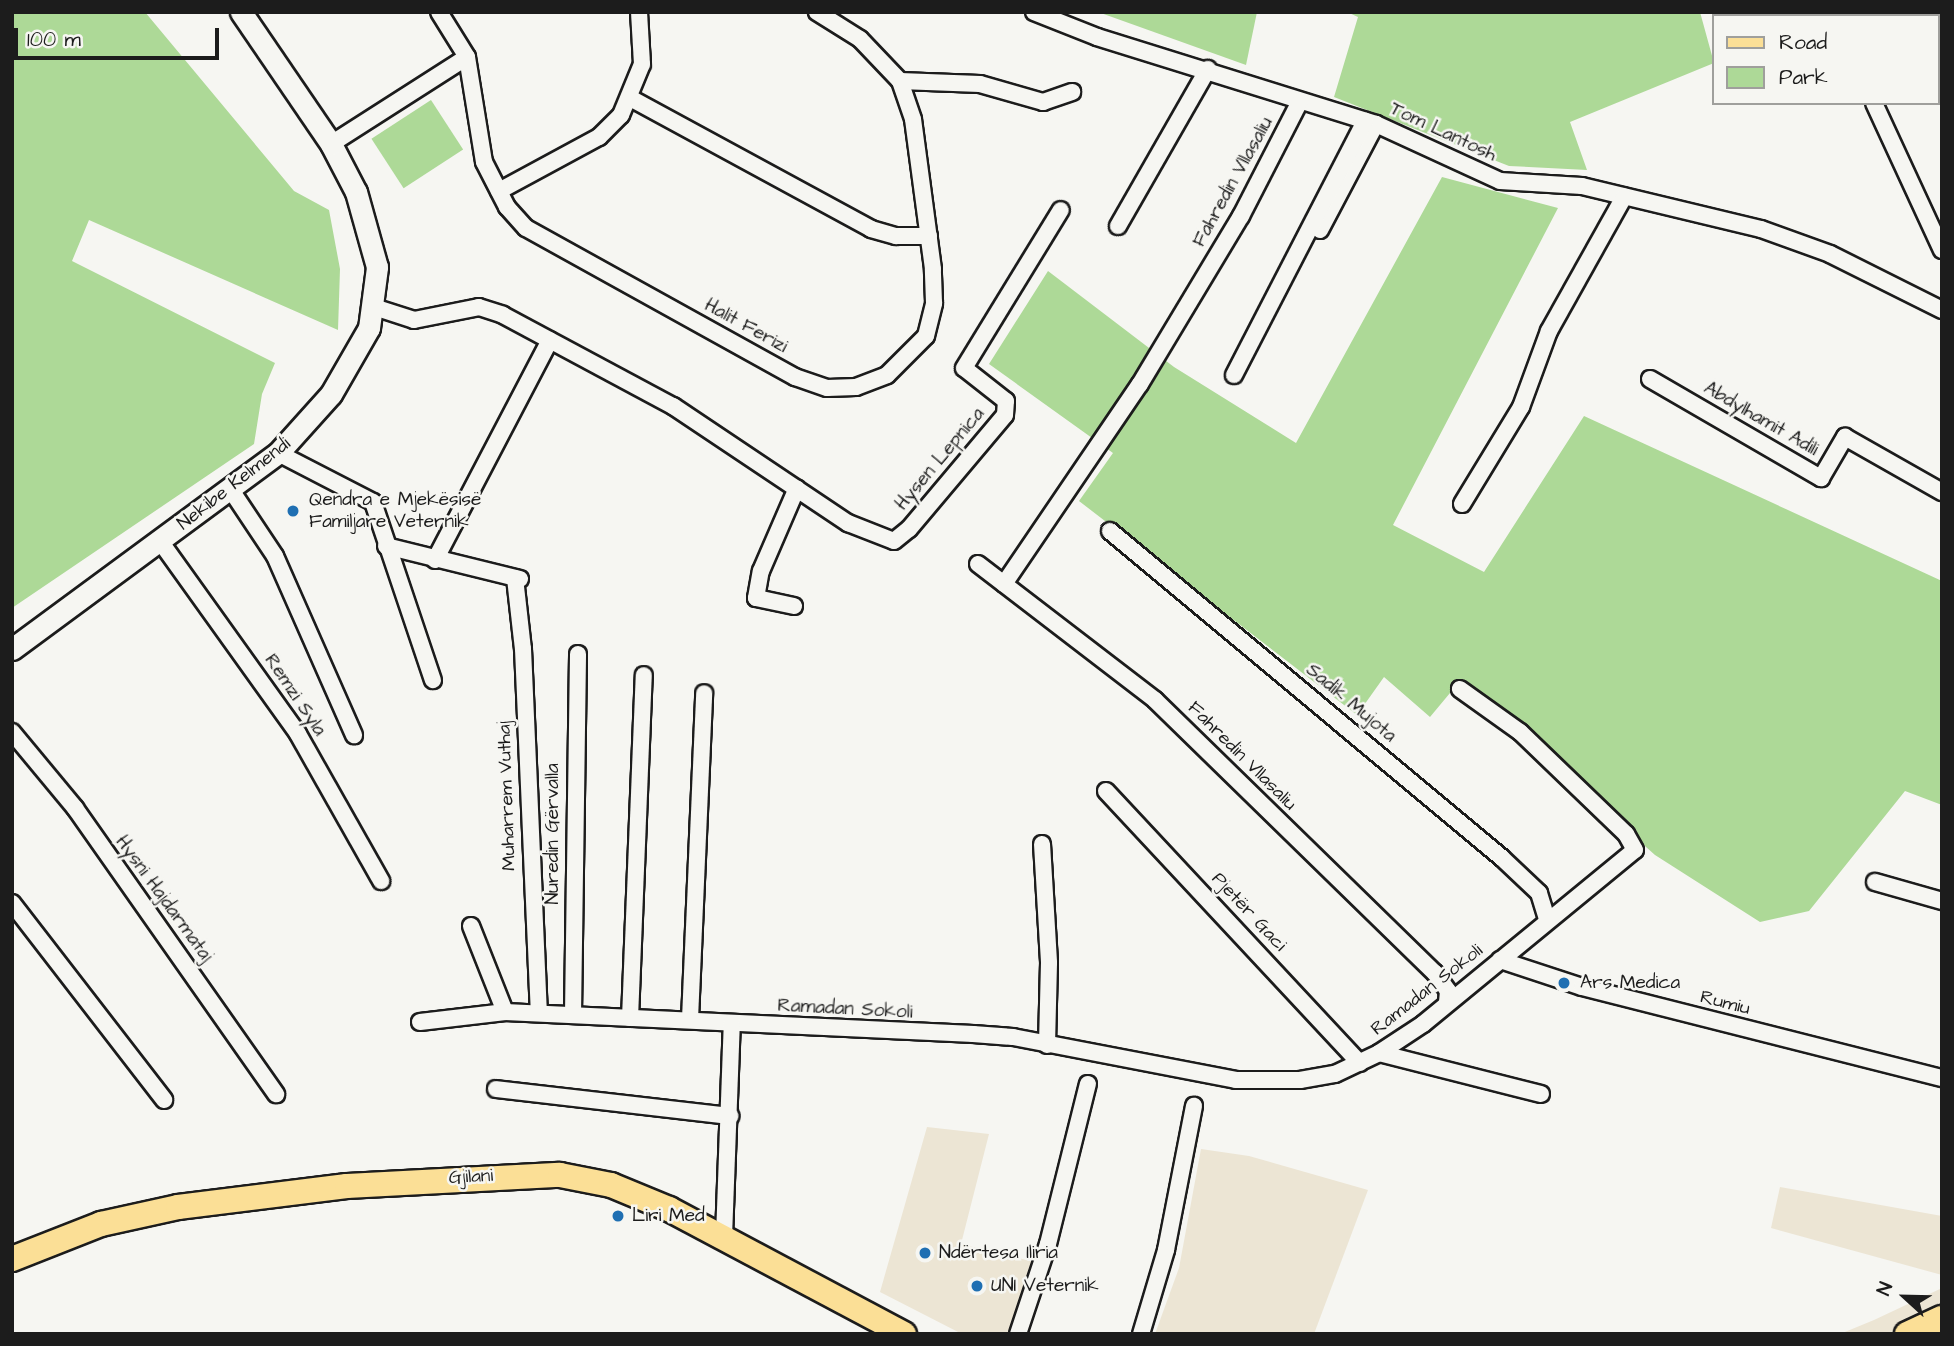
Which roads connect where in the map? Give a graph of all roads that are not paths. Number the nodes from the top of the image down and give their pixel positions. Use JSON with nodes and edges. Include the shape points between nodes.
{"nodes":[{"id":1,"x":242,"y":12,"type":"edge"},
{"id":2,"x":439,"y":12,"type":"edge"},
{"id":3,"x":639,"y":12,"type":"edge"},
{"id":4,"x":817,"y":12,"type":"edge"},
{"id":5,"x":1034,"y":12,"type":"edge"},
{"id":6,"x":467,"y":57,"type":"junction"},
{"id":7,"x":1208,"y":69,"type":"junction"},
{"id":8,"x":900,"y":81,"type":"junction"},
{"id":9,"x":1072,"y":92,"type":"dead end"},
{"id":10,"x":632,"y":99,"type":"junction"},
{"id":11,"x":1300,"y":101,"type":"junction"},
{"id":12,"x":1875,"y":105,"type":"edge"},
{"id":13,"x":1371,"y":122,"type":"junction"},
{"id":14,"x":331,"y":144,"type":"junction"},
{"id":15,"x":499,"y":191,"type":"junction"},
{"id":16,"x":1624,"y":197,"type":"junction"},
{"id":17,"x":1062,"y":210,"type":"dead end"},
{"id":18,"x":1118,"y":226,"type":"dead end"},
{"id":19,"x":929,"y":236,"type":"junction"},
{"id":20,"x":1942,"y":250,"type":"edge"},
{"id":21,"x":374,"y":307,"type":"junction"},
{"id":22,"x":1942,"y":310,"type":"edge"},
{"id":23,"x":1267,"y":332,"type":"dead end"},
{"id":24,"x":551,"y":340,"type":"junction"},
{"id":25,"x":1234,"y":374,"type":"dead end"},
{"id":26,"x":1650,"y":379,"type":"dead end"},
{"id":27,"x":278,"y":453,"type":"junction"},
{"id":28,"x":797,"y":488,"type":"junction"},
{"id":29,"x":232,"y":490,"type":"junction"},
{"id":30,"x":1942,"y":492,"type":"edge"},
{"id":31,"x":1462,"y":504,"type":"dead end"},
{"id":32,"x":1110,"y":531,"type":"dead end"},
{"id":33,"x":160,"y":541,"type":"junction"},
{"id":34,"x":386,"y":546,"type":"junction"},
{"id":35,"x":435,"y":560,"type":"junction"},
{"id":36,"x":978,"y":564,"type":"dead end"},
{"id":37,"x":1004,"y":584,"type":"junction"},
{"id":38,"x":794,"y":606,"type":"dead end"},
{"id":39,"x":12,"y":649,"type":"edge"},
{"id":40,"x":578,"y":653,"type":"dead end"},
{"id":41,"x":644,"y":675,"type":"dead end"},
{"id":42,"x":433,"y":680,"type":"dead end"},
{"id":43,"x":1460,"y":689,"type":"dead end"},
{"id":44,"x":704,"y":693,"type":"dead end"},
{"id":45,"x":12,"y":732,"type":"edge"},
{"id":46,"x":354,"y":735,"type":"dead end"},
{"id":47,"x":1106,"y":791,"type":"dead end"},
{"id":48,"x":1042,"y":844,"type":"dead end"},
{"id":49,"x":381,"y":881,"type":"dead end"},
{"id":50,"x":1875,"y":882,"type":"dead end"},
{"id":51,"x":1942,"y":901,"type":"edge"},
{"id":52,"x":12,"y":903,"type":"edge"},
{"id":53,"x":1547,"y":920,"type":"junction"},
{"id":54,"x":471,"y":926,"type":"dead end"},
{"id":55,"x":1500,"y":960,"type":"junction"},
{"id":56,"x":1447,"y":1002,"type":"junction"},
{"id":57,"x":505,"y":1012,"type":"junction"},
{"id":58,"x":539,"y":1013,"type":"junction"},
{"id":59,"x":573,"y":1014,"type":"junction"},
{"id":60,"x":630,"y":1018,"type":"junction"},
{"id":61,"x":690,"y":1019,"type":"junction"},
{"id":62,"x":420,"y":1022,"type":"dead end"},
{"id":63,"x":733,"y":1023,"type":"junction"},
{"id":64,"x":1047,"y":1045,"type":"junction"},
{"id":65,"x":1380,"y":1053,"type":"junction"},
{"id":66,"x":1360,"y":1063,"type":"junction"},
{"id":67,"x":1942,"y":1078,"type":"edge"},
{"id":68,"x":1088,"y":1084,"type":"dead end"},
{"id":69,"x":496,"y":1089,"type":"dead end"},
{"id":70,"x":276,"y":1094,"type":"dead end"},
{"id":71,"x":1541,"y":1094,"type":"dead end"},
{"id":72,"x":164,"y":1100,"type":"dead end"},
{"id":73,"x":1194,"y":1106,"type":"dead end"},
{"id":74,"x":730,"y":1116,"type":"junction"},
{"id":75,"x":724,"y":1237,"type":"junction"},
{"id":76,"x":12,"y":1259,"type":"edge"},
{"id":77,"x":1942,"y":1318,"type":"edge"},
{"id":78,"x":904,"y":1334,"type":"edge"},
{"id":79,"x":1017,"y":1334,"type":"edge"},
{"id":80,"x":1141,"y":1334,"type":"edge"},
{"id":81,"x":1906,"y":1334,"type":"edge"}],
"edges":[{"from":1,"to":14,"type":"street","name":"Nekibe Kelmendi"},
{"from":2,"to":6,"type":"street","name":"Halit Ferizi"},
{"from":3,"to":10,"type":"street","via":[[642,64]]},
{"from":4,"to":8,"type":"street","via":[[860,39]]},
{"from":5,"to":7,"type":"street","name":"Tom Lantosh","via":[[1097,37]]},
{"from":6,"to":14,"type":"street"},
{"from":6,"to":15,"type":"street","name":"Halit Ferizi","via":[[484,162]]},
{"from":7,"to":11,"type":"street","name":"Tom Lantosh"},
{"from":7,"to":18,"type":"street"},
{"from":8,"to":9,"type":"street","via":[[980,84],[1043,102]]},
{"from":8,"to":19,"type":"street","name":"Halit Ferizi","via":[[913,119]]},
{"from":10,"to":15,"type":"street","via":[[599,138]]},
{"from":10,"to":19,"type":"street","via":[[871,229],[896,236]]},
{"from":11,"to":13,"type":"street","name":"Tom Lantosh"},
{"from":11,"to":37,"type":"street","name":"Fahredin Vllasaliu","via":[[1241,216],[1140,384]]},
{"from":12,"to":20,"type":"street"},
{"from":13,"to":16,"type":"street","name":"Tom Lantosh","via":[[1500,181],[1582,186]]},
{"from":13,"to":23,"type":"street"},
{"from":13,"to":25,"type":"street"},
{"from":14,"to":21,"type":"street","name":"Nekibe Kelmendi","via":[[371,234],[377,267]]},
{"from":15,"to":19,"type":"street","name":"Halit Ferizi","via":[[516,218],[541,239],[795,377],[827,388],[856,387],[887,375],[926,336],[934,303]]},
{"from":16,"to":22,"type":"street","name":"Tom Lantosh","via":[[1800,242]]},
{"from":16,"to":31,"type":"street","via":[[1549,331],[1521,407]]},
{"from":17,"to":28,"type":"street","name":"Hysen Lepnica","via":[[964,368],[1006,401],[1005,415],[909,529],[894,541],[886,540],[848,523]]},
{"from":21,"to":24,"type":"street","name":"Hysen Lepnica","via":[[426,321],[489,309]]},
{"from":21,"to":27,"type":"street","name":"Nekibe Kelmendi","via":[[350,368]]},
{"from":24,"to":28,"type":"street","name":"Hysen Lepnica","via":[[673,406]]},
{"from":24,"to":35,"type":"street"},
{"from":26,"to":30,"type":"street","name":"Abdylhamit Adili","via":[[1821,478],[1845,437]]},
{"from":27,"to":29,"type":"street","name":"Nekibe Kelmendi"},
{"from":27,"to":34,"type":"street","via":[[364,494],[379,512]]},
{"from":28,"to":38,"type":"street","via":[[761,571],[756,598]]},
{"from":29,"to":33,"type":"street","name":"Nekibe Kelmendi"},
{"from":29,"to":46,"type":"street","via":[[275,556]]},
{"from":32,"to":53,"type":"street","name":"Sadik Mujota","via":[[1502,858],[1539,893]]},
{"from":33,"to":39,"type":"street","name":"Nekibe Kelmendi"},
{"from":33,"to":49,"type":"street","name":"Remzi Syla","via":[[298,734]]},
{"from":34,"to":35,"type":"street","name":"Muharrem Vuthaj"},
{"from":34,"to":42,"type":"street"},
{"from":35,"to":58,"type":"street","name":"Muharrem Vuthaj","via":[[518,578]]},
{"from":36,"to":37,"type":"street","name":"Fahredin Vllasaliu"},
{"from":37,"to":56,"type":"street","name":"Fahredin Vllasaliu","via":[[1199,740],[1435,972],[1446,986]]},
{"from":40,"to":59,"type":"street","name":"Nuredin Gërvalla"},
{"from":41,"to":60,"type":"street"},
{"from":43,"to":53,"type":"street","name":"Ramadan Sokoli","via":[[1520,732],[1626,834],[1635,850]]},
{"from":44,"to":61,"type":"street"},
{"from":45,"to":70,"type":"street","name":"Hysni Hajdarmataj","via":[[75,808],[126,888]]},
{"from":47,"to":66,"type":"street","name":"Pjetër Gaci"},
{"from":48,"to":64,"type":"street","via":[[1049,962]]},
{"from":50,"to":51,"type":"street"},
{"from":52,"to":72,"type":"street"},
{"from":53,"to":55,"type":"street","name":"Ramadan Sokoli"},
{"from":54,"to":57,"type":"street"},
{"from":55,"to":56,"type":"street","name":"Ramadan Sokoli"},
{"from":55,"to":67,"type":"street","name":"Rumiu","via":[[1582,987]]},
{"from":56,"to":65,"type":"street","name":"Ramadan Sokoli"},
{"from":57,"to":58,"type":"street","name":"Ramadan Sokoli"},
{"from":57,"to":62,"type":"street","name":"Ramadan Sokoli"},
{"from":58,"to":59,"type":"street","name":"Ramadan Sokoli"},
{"from":59,"to":60,"type":"street","name":"Ramadan Sokoli"},
{"from":60,"to":61,"type":"street","name":"Ramadan Sokoli"},
{"from":61,"to":63,"type":"street","name":"Ramadan Sokoli"},
{"from":63,"to":64,"type":"street","name":"Ramadan Sokoli","via":[[987,1035]]},
{"from":63,"to":74,"type":"street"},
{"from":64,"to":66,"type":"street","name":"Ramadan Sokoli","via":[[1236,1080],[1300,1080]]},
{"from":65,"to":66,"type":"street","name":"Ramadan Sokoli"},
{"from":65,"to":71,"type":"street"},
{"from":68,"to":79,"type":"street","via":[[1048,1244]]},
{"from":69,"to":74,"type":"street"},
{"from":73,"to":80,"type":"street","via":[[1166,1250]]},
{"from":74,"to":75,"type":"street"},
{"from":75,"to":76,"type":"main road","name":"Gjilani","via":[[611,1185],[534,1174],[347,1186],[178,1207],[101,1224]]},
{"from":75,"to":78,"type":"main road","name":"Gjilani"},
{"from":77,"to":81,"type":"main road"}]}
